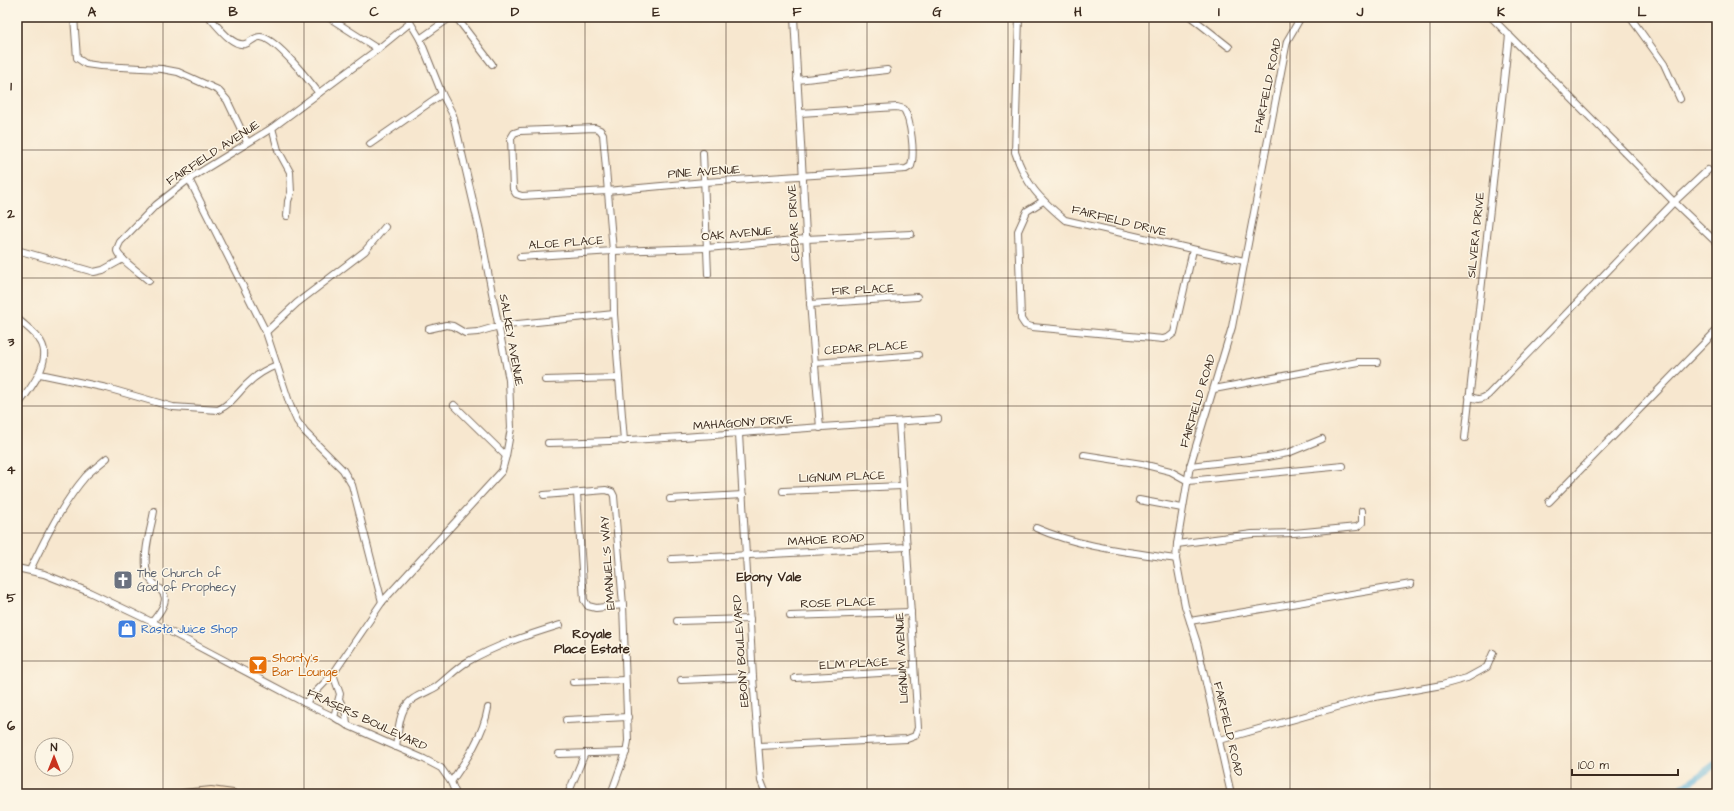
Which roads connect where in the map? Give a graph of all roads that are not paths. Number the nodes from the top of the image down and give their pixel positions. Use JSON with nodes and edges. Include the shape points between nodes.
{"nodes":[{"id":1,"x":74,"y":17,"type":"edge"},
{"id":2,"x":209,"y":17,"type":"edge"},
{"id":3,"x":328,"y":17,"type":"edge"},
{"id":4,"x":451,"y":17,"type":"edge"},
{"id":5,"x":456,"y":17,"type":"edge"},
{"id":6,"x":794,"y":17,"type":"edge"},
{"id":7,"x":1019,"y":17,"type":"edge"},
{"id":8,"x":1191,"y":17,"type":"edge"},
{"id":9,"x":1301,"y":17,"type":"edge"},
{"id":10,"x":1491,"y":17,"type":"edge"},
{"id":11,"x":1630,"y":17,"type":"edge"},
{"id":12,"x":409,"y":20,"type":"edge"},
{"id":13,"x":1509,"y":35,"type":"junction"},
{"id":14,"x":420,"y":39,"type":"junction"},
{"id":15,"x":1229,"y":47,"type":"dead end"},
{"id":16,"x":378,"y":49,"type":"junction"},
{"id":17,"x":492,"y":64,"type":"dead end"},
{"id":18,"x":887,"y":70,"type":"dead end"},
{"id":19,"x":797,"y":80,"type":"junction"},
{"id":20,"x":318,"y":93,"type":"junction"},
{"id":21,"x":442,"y":94,"type":"junction"},
{"id":22,"x":1680,"y":99,"type":"dead end"},
{"id":23,"x":800,"y":113,"type":"junction"},
{"id":24,"x":272,"y":128,"type":"junction"},
{"id":25,"x":247,"y":142,"type":"junction"},
{"id":26,"x":370,"y":144,"type":"dead end"},
{"id":27,"x":703,"y":153,"type":"dead end"},
{"id":28,"x":1708,"y":170,"type":"dead end"},
{"id":29,"x":802,"y":177,"type":"junction"},
{"id":30,"x":189,"y":179,"type":"junction"},
{"id":31,"x":705,"y":182,"type":"junction"},
{"id":32,"x":607,"y":191,"type":"junction"},
{"id":33,"x":1043,"y":201,"type":"junction"},
{"id":34,"x":1674,"y":202,"type":"junction"},
{"id":35,"x":287,"y":216,"type":"dead end"},
{"id":36,"x":385,"y":227,"type":"dead end"},
{"id":37,"x":911,"y":234,"type":"dead end"},
{"id":38,"x":806,"y":239,"type":"junction"},
{"id":39,"x":1717,"y":243,"type":"edge"},
{"id":40,"x":707,"y":248,"type":"junction"},
{"id":41,"x":17,"y":250,"type":"edge"},
{"id":42,"x":1193,"y":250,"type":"junction"},
{"id":43,"x":613,"y":251,"type":"junction"},
{"id":44,"x":520,"y":257,"type":"dead end"},
{"id":45,"x":123,"y":258,"type":"junction"},
{"id":46,"x":1244,"y":261,"type":"junction"},
{"id":47,"x":708,"y":274,"type":"dead end"},
{"id":48,"x":150,"y":281,"type":"dead end"},
{"id":49,"x":917,"y":297,"type":"dead end"},
{"id":50,"x":810,"y":304,"type":"junction"},
{"id":51,"x":614,"y":314,"type":"junction"},
{"id":52,"x":17,"y":318,"type":"edge"},
{"id":53,"x":499,"y":326,"type":"junction"},
{"id":54,"x":429,"y":329,"type":"dead end"},
{"id":55,"x":1717,"y":330,"type":"edge"},
{"id":56,"x":266,"y":332,"type":"junction"},
{"id":57,"x":918,"y":355,"type":"dead end"},
{"id":58,"x":1378,"y":362,"type":"dead end"},
{"id":59,"x":815,"y":363,"type":"junction"},
{"id":60,"x":277,"y":365,"type":"junction"},
{"id":61,"x":40,"y":374,"type":"junction"},
{"id":62,"x":618,"y":378,"type":"junction"},
{"id":63,"x":545,"y":380,"type":"dead end"},
{"id":64,"x":1214,"y":389,"type":"junction"},
{"id":65,"x":1469,"y":396,"type":"junction"},
{"id":66,"x":454,"y":405,"type":"dead end"},
{"id":67,"x":17,"y":406,"type":"edge"},
{"id":68,"x":938,"y":419,"type":"dead end"},
{"id":69,"x":898,"y":422,"type":"junction"},
{"id":70,"x":820,"y":428,"type":"junction"},
{"id":71,"x":739,"y":434,"type":"junction"},
{"id":72,"x":1465,"y":438,"type":"dead end"},
{"id":73,"x":1322,"y":439,"type":"dead end"},
{"id":74,"x":624,"y":441,"type":"junction"},
{"id":75,"x":548,"y":443,"type":"dead end"},
{"id":76,"x":1084,"y":455,"type":"dead end"},
{"id":77,"x":506,"y":456,"type":"junction"},
{"id":78,"x":108,"y":458,"type":"dead end"},
{"id":79,"x":1190,"y":466,"type":"junction"},
{"id":80,"x":1343,"y":466,"type":"dead end"},
{"id":81,"x":1188,"y":481,"type":"junction"},
{"id":82,"x":902,"y":486,"type":"junction"},
{"id":83,"x":783,"y":491,"type":"dead end"},
{"id":84,"x":577,"y":493,"type":"junction"},
{"id":85,"x":544,"y":495,"type":"dead end"},
{"id":86,"x":742,"y":495,"type":"junction"},
{"id":87,"x":670,"y":499,"type":"dead end"},
{"id":88,"x":1139,"y":500,"type":"dead end"},
{"id":89,"x":1549,"y":502,"type":"dead end"},
{"id":90,"x":1182,"y":508,"type":"junction"},
{"id":91,"x":154,"y":511,"type":"dead end"},
{"id":92,"x":1362,"y":511,"type":"dead end"},
{"id":93,"x":1036,"y":528,"type":"dead end"},
{"id":94,"x":1177,"y":544,"type":"junction"},
{"id":95,"x":907,"y":547,"type":"junction"},
{"id":96,"x":746,"y":555,"type":"junction"},
{"id":97,"x":672,"y":559,"type":"dead end"},
{"id":98,"x":1176,"y":560,"type":"junction"},
{"id":99,"x":17,"y":568,"type":"edge"},
{"id":100,"x":30,"y":570,"type":"junction"},
{"id":101,"x":1411,"y":584,"type":"dead end"},
{"id":102,"x":382,"y":602,"type":"junction"},
{"id":103,"x":622,"y":605,"type":"junction"},
{"id":104,"x":911,"y":612,"type":"junction"},
{"id":105,"x":790,"y":616,"type":"dead end"},
{"id":106,"x":750,"y":619,"type":"junction"},
{"id":107,"x":677,"y":621,"type":"dead end"},
{"id":108,"x":1190,"y":621,"type":"junction"},
{"id":109,"x":152,"y":622,"type":"junction"},
{"id":110,"x":560,"y":625,"type":"dead end"},
{"id":111,"x":1493,"y":654,"type":"dead end"},
{"id":112,"x":914,"y":671,"type":"junction"},
{"id":113,"x":333,"y":674,"type":"junction"},
{"id":114,"x":753,"y":677,"type":"junction"},
{"id":115,"x":795,"y":678,"type":"dead end"},
{"id":116,"x":625,"y":680,"type":"junction"},
{"id":117,"x":681,"y":680,"type":"dead end"},
{"id":118,"x":573,"y":682,"type":"dead end"},
{"id":119,"x":339,"y":699,"type":"junction"},
{"id":120,"x":305,"y":703,"type":"junction"},
{"id":121,"x":488,"y":708,"type":"dead end"},
{"id":122,"x":334,"y":716,"type":"junction"},
{"id":123,"x":628,"y":716,"type":"junction"},
{"id":124,"x":566,"y":720,"type":"dead end"},
{"id":125,"x":347,"y":725,"type":"junction"},
{"id":126,"x":1220,"y":740,"type":"junction"},
{"id":127,"x":759,"y":746,"type":"junction"},
{"id":128,"x":396,"y":747,"type":"junction"},
{"id":129,"x":626,"y":752,"type":"junction"},
{"id":130,"x":585,"y":753,"type":"junction"},
{"id":131,"x":559,"y":754,"type":"dead end"},
{"id":132,"x":451,"y":782,"type":"junction"},
{"id":133,"x":183,"y":794,"type":"edge"},
{"id":134,"x":233,"y":794,"type":"edge"},
{"id":135,"x":456,"y":794,"type":"edge"},
{"id":136,"x":568,"y":794,"type":"edge"},
{"id":137,"x":611,"y":794,"type":"edge"},
{"id":138,"x":766,"y":794,"type":"edge"},
{"id":139,"x":1231,"y":794,"type":"edge"}],
"edges":[{"from":1,"to":25,"type":"street","via":[[77,58],[86,64],[100,66],[178,72],[218,90],[227,100]]},
{"from":2,"to":20,"type":"street","via":[[238,45],[246,44],[258,37],[269,41],[301,71]]},
{"from":3,"to":16,"type":"street"},
{"from":4,"to":14,"type":"street"},
{"from":5,"to":17,"type":"street"},
{"from":6,"to":19,"type":"street","name":"CEDAR DRIVE"},
{"from":7,"to":33,"type":"street","name":"FAIRFIELD DRIVE","via":[[1015,152],[1022,171]]},
{"from":8,"to":15,"type":"street"},
{"from":9,"to":46,"type":"street","name":"FAIRFIELD ROAD","via":[[1287,41]]},
{"from":10,"to":13,"type":"street"},
{"from":11,"to":22,"type":"street","via":[[1664,64]]},
{"from":12,"to":14,"type":"street","name":"SALKEY AVENUE"},
{"from":12,"to":16,"type":"street","name":"FAIRFIELD AVENUE"},
{"from":13,"to":34,"type":"street"},
{"from":13,"to":65,"type":"street","name":"SILVERA DRIVE"},
{"from":14,"to":21,"type":"street","name":"SALKEY AVENUE"},
{"from":16,"to":20,"type":"street","name":"FAIRFIELD AVENUE"},
{"from":18,"to":19,"type":"street"},
{"from":19,"to":23,"type":"street","name":"CEDAR DRIVE"},
{"from":20,"to":24,"type":"street","name":"FAIRFIELD AVENUE"},
{"from":21,"to":26,"type":"street"},
{"from":21,"to":53,"type":"street","name":"SALKEY AVENUE","via":[[453,115]]},
{"from":23,"to":29,"type":"street","name":"CEDAR DRIVE"},
{"from":23,"to":29,"type":"street","name":"PINE AVENUE","via":[[897,107],[904,109],[908,116],[913,158],[912,166],[906,169]]},
{"from":24,"to":25,"type":"street","name":"FAIRFIELD AVENUE"},
{"from":24,"to":35,"type":"street","via":[[278,150],[290,172],[292,193],[288,200]]},
{"from":25,"to":30,"type":"street","name":"FAIRFIELD AVENUE"},
{"from":27,"to":31,"type":"street"},
{"from":28,"to":34,"type":"street"},
{"from":29,"to":31,"type":"street","name":"PINE AVENUE"},
{"from":29,"to":38,"type":"street","name":"CEDAR DRIVE"},
{"from":30,"to":45,"type":"street","name":"FAIRFIELD AVENUE","via":[[156,205],[120,242],[117,248]]},
{"from":30,"to":56,"type":"street"},
{"from":31,"to":32,"type":"street","name":"PINE AVENUE"},
{"from":31,"to":40,"type":"street"},
{"from":32,"to":32,"type":"street","name":"PINE AVENUE","via":[[522,196],[516,194],[513,189],[511,138],[520,132],[595,128],[600,130],[603,134]]},
{"from":32,"to":43,"type":"street"},
{"from":33,"to":42,"type":"street","name":"FAIRFIELD DRIVE","via":[[1065,220]]},
{"from":33,"to":42,"type":"street","via":[[1027,211],[1018,231],[1021,319],[1024,325],[1163,339],[1169,337],[1174,333]]},
{"from":34,"to":39,"type":"street"},
{"from":34,"to":65,"type":"street","via":[[1488,395],[1476,400]]},
{"from":36,"to":56,"type":"street","via":[[365,251],[297,303]]},
{"from":37,"to":38,"type":"street","name":"OAK AVENUE"},
{"from":38,"to":40,"type":"street","name":"OAK AVENUE"},
{"from":38,"to":50,"type":"street","name":"CEDAR DRIVE"},
{"from":40,"to":43,"type":"street","name":"OAK AVENUE"},
{"from":40,"to":47,"type":"street"},
{"from":41,"to":45,"type":"street","via":[[94,272],[103,270]]},
{"from":42,"to":46,"type":"street","name":"FAIRFIELD DRIVE"},
{"from":43,"to":44,"type":"street","name":"ALOE PLACE"},
{"from":43,"to":51,"type":"street"},
{"from":45,"to":48,"type":"street"},
{"from":46,"to":64,"type":"street","name":"FAIRFIELD ROAD","via":[[1232,327]]},
{"from":49,"to":50,"type":"street","name":"FIR PLACE"},
{"from":50,"to":59,"type":"street","name":"CEDAR DRIVE"},
{"from":51,"to":53,"type":"street"},
{"from":51,"to":62,"type":"street"},
{"from":52,"to":61,"type":"street","via":[[41,342],[43,359]]},
{"from":53,"to":54,"type":"street","via":[[465,333],[454,326],[446,325]]},
{"from":53,"to":77,"type":"street","name":"SALKEY AVENUE","via":[[509,380],[511,428]]},
{"from":55,"to":89,"type":"street"},
{"from":56,"to":60,"type":"street"},
{"from":57,"to":59,"type":"street","name":"CEDAR PLACE"},
{"from":58,"to":64,"type":"street","via":[[1358,362]]},
{"from":59,"to":70,"type":"street","name":"CEDAR DRIVE"},
{"from":60,"to":61,"type":"street","via":[[247,384],[224,408],[218,410],[173,407],[107,388]]},
{"from":60,"to":102,"type":"street","via":[[297,421],[343,470],[352,484]]},
{"from":61,"to":67,"type":"street"},
{"from":62,"to":63,"type":"street"},
{"from":62,"to":74,"type":"street"},
{"from":64,"to":79,"type":"street","name":"FAIRFIELD ROAD"},
{"from":65,"to":72,"type":"street","name":"SILVERA DRIVE"},
{"from":66,"to":77,"type":"street"},
{"from":68,"to":69,"type":"street","name":"MAHAGONY DRIVE"},
{"from":69,"to":70,"type":"street","name":"MAHAGONY DRIVE"},
{"from":69,"to":82,"type":"street","name":"LIGNUM AVENUE"},
{"from":70,"to":71,"type":"street","name":"MAHAGONY DRIVE"},
{"from":71,"to":74,"type":"street","name":"MAHAGONY DRIVE"},
{"from":71,"to":86,"type":"street","name":"EBONY BOULEVARD"},
{"from":73,"to":79,"type":"street","via":[[1288,453]]},
{"from":74,"to":75,"type":"street","name":"MAHAGONY DRIVE"},
{"from":76,"to":81,"type":"street","via":[[1142,464],[1170,471]]},
{"from":77,"to":102,"type":"street","name":"SALKEY AVENUE","via":[[502,471],[486,490]]},
{"from":78,"to":100,"type":"street","via":[[87,475],[71,495],[49,531]]},
{"from":79,"to":81,"type":"street","name":"FAIRFIELD ROAD"},
{"from":80,"to":81,"type":"street"},
{"from":81,"to":90,"type":"street","name":"FAIRFIELD ROAD"},
{"from":82,"to":83,"type":"street","name":"LIGNUM PLACE"},
{"from":82,"to":95,"type":"street","name":"LIGNUM AVENUE"},
{"from":84,"to":85,"type":"street"},
{"from":84,"to":103,"type":"street","via":[[584,600],[588,606],[596,608]]},
{"from":84,"to":103,"type":"street","name":"EMANUEL'S WAY","via":[[606,490],[614,496]]},
{"from":86,"to":87,"type":"street"},
{"from":86,"to":96,"type":"street","name":"EBONY BOULEVARD"},
{"from":88,"to":90,"type":"street"},
{"from":90,"to":94,"type":"street","name":"FAIRFIELD ROAD"},
{"from":91,"to":109,"type":"street","via":[[146,567],[166,602]]},
{"from":92,"to":94,"type":"street","via":[[1362,523],[1357,527],[1252,534]]},
{"from":93,"to":98,"type":"street","via":[[1056,537]]},
{"from":94,"to":98,"type":"street","name":"FAIRFIELD ROAD"},
{"from":95,"to":96,"type":"street","name":"MAHOE ROAD"},
{"from":95,"to":104,"type":"street","name":"LIGNUM AVENUE"},
{"from":96,"to":97,"type":"street","name":"MAHOE ROAD"},
{"from":96,"to":106,"type":"street","name":"EBONY BOULEVARD"},
{"from":98,"to":108,"type":"street","name":"FAIRFIELD ROAD"},
{"from":99,"to":100,"type":"street","name":"FRASERS BOULEVARD"},
{"from":100,"to":109,"type":"street","name":"FRASERS BOULEVARD","via":[[90,592]]},
{"from":101,"to":108,"type":"street"},
{"from":102,"to":113,"type":"street","name":"SALKEY AVENUE"},
{"from":103,"to":116,"type":"street","name":"EMANUEL'S WAY"},
{"from":104,"to":105,"type":"street","name":"ROSE PLACE"},
{"from":104,"to":112,"type":"street","name":"LIGNUM AVENUE"},
{"from":106,"to":107,"type":"street"},
{"from":106,"to":114,"type":"street","name":"EBONY BOULEVARD"},
{"from":108,"to":126,"type":"street","name":"FAIRFIELD ROAD"},
{"from":109,"to":120,"type":"street","name":"FRASERS BOULEVARD"},
{"from":110,"to":128,"type":"street","via":[[485,652],[465,663],[442,683],[409,702],[400,720]]},
{"from":111,"to":126,"type":"street","via":[[1486,667],[1467,678],[1369,698]]},
{"from":112,"to":115,"type":"street","name":"ELM PLACE"},
{"from":112,"to":127,"type":"street","name":"LIGNUM AVENUE","via":[[918,728],[915,736],[907,739]]},
{"from":113,"to":119,"type":"street","via":[[338,684]]},
{"from":113,"to":120,"type":"street","name":"SALKEY AVENUE"},
{"from":114,"to":117,"type":"street"},
{"from":114,"to":127,"type":"street","name":"EBONY BOULEVARD"},
{"from":116,"to":118,"type":"street"},
{"from":116,"to":123,"type":"street","name":"EMANUEL'S WAY"},
{"from":119,"to":122,"type":"street"},
{"from":119,"to":125,"type":"street","via":[[346,714]]},
{"from":120,"to":122,"type":"street","name":"FRASERS BOULEVARD"},
{"from":121,"to":132,"type":"street","via":[[480,735]]},
{"from":122,"to":125,"type":"street","name":"FRASERS BOULEVARD"},
{"from":123,"to":124,"type":"street"},
{"from":123,"to":129,"type":"street","name":"EMANUEL'S WAY"},
{"from":125,"to":128,"type":"street","name":"FRASERS BOULEVARD"},
{"from":126,"to":139,"type":"street","name":"FAIRFIELD ROAD"},
{"from":127,"to":138,"type":"street","name":"EBONY BOULEVARD","via":[[761,781]]},
{"from":128,"to":132,"type":"street","name":"FRASERS BOULEVARD","via":[[441,768]]},
{"from":129,"to":130,"type":"street"},
{"from":129,"to":137,"type":"street","name":"EMANUEL'S WAY"},
{"from":130,"to":131,"type":"street"},
{"from":130,"to":136,"type":"street"},
{"from":132,"to":135,"type":"street","name":"FRASERS BOULEVARD"},
{"from":133,"to":134,"type":"main road","via":[[211,791]]}]}
